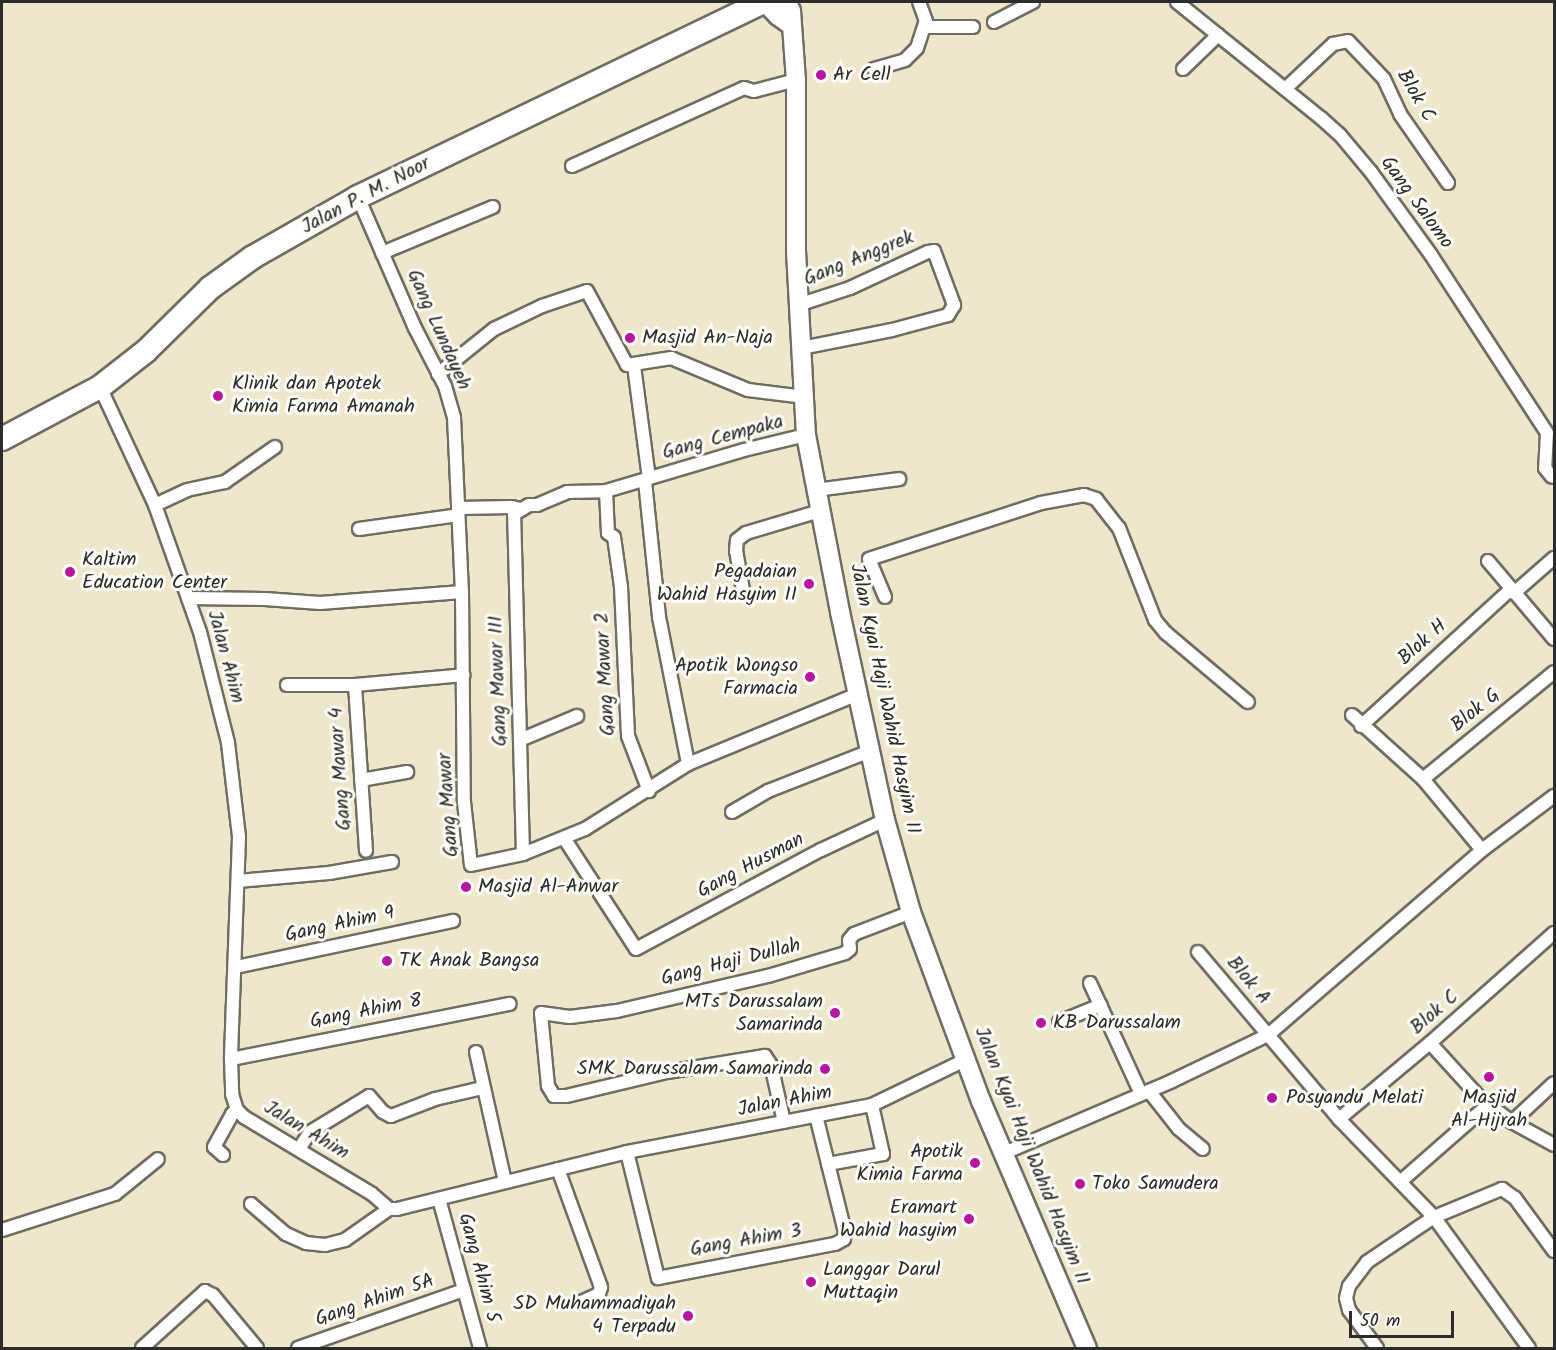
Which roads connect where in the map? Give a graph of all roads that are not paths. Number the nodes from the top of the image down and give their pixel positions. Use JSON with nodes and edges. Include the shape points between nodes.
{"nodes":[{"id":1,"x":764,"y":2,"type":"edge"},
{"id":2,"x":786,"y":2,"type":"edge"},
{"id":3,"x":919,"y":2,"type":"edge"},
{"id":4,"x":1033,"y":2,"type":"edge"},
{"id":5,"x":1177,"y":2,"type":"edge"},
{"id":6,"x":994,"y":22,"type":"dead end"},
{"id":7,"x":791,"y":25,"type":"junction"},
{"id":8,"x":926,"y":27,"type":"junction"},
{"id":9,"x":973,"y":27,"type":"dead end"},
{"id":10,"x":1218,"y":35,"type":"junction"},
{"id":11,"x":874,"y":69,"type":"dead end"},
{"id":12,"x":1183,"y":69,"type":"dead end"},
{"id":13,"x":796,"y":80,"type":"junction"},
{"id":14,"x":1285,"y":89,"type":"junction"},
{"id":15,"x":572,"y":166,"type":"dead end"},
{"id":16,"x":1448,"y":183,"type":"dead end"},
{"id":17,"x":358,"y":197,"type":"junction"},
{"id":18,"x":493,"y":207,"type":"dead end"},
{"id":19,"x":382,"y":253,"type":"junction"},
{"id":20,"x":801,"y":304,"type":"junction"},
{"id":21,"x":801,"y":348,"type":"junction"},
{"id":22,"x":634,"y":366,"type":"junction"},
{"id":23,"x":438,"y":374,"type":"junction"},
{"id":24,"x":100,"y":387,"type":"junction"},
{"id":25,"x":805,"y":397,"type":"junction"},
{"id":26,"x":806,"y":435,"type":"junction"},
{"id":27,"x":2,"y":440,"type":"edge"},
{"id":28,"x":274,"y":447,"type":"dead end"},
{"id":29,"x":1552,"y":477,"type":"dead end"},
{"id":30,"x":899,"y":478,"type":"dead end"},
{"id":31,"x":647,"y":479,"type":"junction"},
{"id":32,"x":816,"y":490,"type":"junction"},
{"id":33,"x":606,"y":491,"type":"junction"},
{"id":34,"x":155,"y":505,"type":"junction"},
{"id":35,"x":520,"y":509,"type":"junction"},
{"id":36,"x":820,"y":511,"type":"junction"},
{"id":37,"x":458,"y":512,"type":"junction"},
{"id":38,"x":359,"y":528,"type":"dead end"},
{"id":39,"x":1554,"y":558,"type":"edge"},
{"id":40,"x":1488,"y":561,"type":"dead end"},
{"id":41,"x":743,"y":590,"type":"dead end"},
{"id":42,"x":1513,"y":591,"type":"junction"},
{"id":43,"x":462,"y":592,"type":"junction"},
{"id":44,"x":885,"y":597,"type":"dead end"},
{"id":45,"x":188,"y":598,"type":"junction"},
{"id":46,"x":1554,"y":639,"type":"edge"},
{"id":47,"x":1554,"y":672,"type":"edge"},
{"id":48,"x":464,"y":675,"type":"junction"},
{"id":49,"x":287,"y":685,"type":"dead end"},
{"id":50,"x":356,"y":685,"type":"junction"},
{"id":51,"x":858,"y":694,"type":"junction"},
{"id":52,"x":1248,"y":702,"type":"dead end"},
{"id":53,"x":1352,"y":715,"type":"dead end"},
{"id":54,"x":577,"y":716,"type":"dead end"},
{"id":55,"x":1361,"y":726,"type":"junction"},
{"id":56,"x":520,"y":740,"type":"junction"},
{"id":57,"x":870,"y":751,"type":"junction"},
{"id":58,"x":687,"y":764,"type":"junction"},
{"id":59,"x":407,"y":772,"type":"dead end"},
{"id":60,"x":1423,"y":779,"type":"junction"},
{"id":61,"x":361,"y":780,"type":"junction"},
{"id":62,"x":649,"y":791,"type":"junction"},
{"id":63,"x":1554,"y":796,"type":"edge"},
{"id":64,"x":732,"y":812,"type":"dead end"},
{"id":65,"x":885,"y":820,"type":"junction"},
{"id":66,"x":564,"y":837,"type":"junction"},
{"id":67,"x":1482,"y":850,"type":"junction"},
{"id":68,"x":366,"y":851,"type":"dead end"},
{"id":69,"x":523,"y":854,"type":"junction"},
{"id":70,"x":392,"y":862,"type":"dead end"},
{"id":71,"x":238,"y":880,"type":"junction"},
{"id":72,"x":911,"y":912,"type":"junction"},
{"id":73,"x":453,"y":921,"type":"dead end"},
{"id":74,"x":1554,"y":933,"type":"edge"},
{"id":75,"x":1198,"y":952,"type":"dead end"},
{"id":76,"x":236,"y":967,"type":"junction"},
{"id":77,"x":1090,"y":983,"type":"dead end"},
{"id":78,"x":510,"y":1004,"type":"dead end"},
{"id":79,"x":1101,"y":1005,"type":"junction"},
{"id":80,"x":1059,"y":1022,"type":"dead end"},
{"id":81,"x":1268,"y":1035,"type":"junction"},
{"id":82,"x":1430,"y":1043,"type":"junction"},
{"id":83,"x":476,"y":1052,"type":"dead end"},
{"id":84,"x":231,"y":1059,"type":"junction"},
{"id":85,"x":965,"y":1060,"type":"junction"},
{"id":86,"x":1554,"y":1083,"type":"edge"},
{"id":87,"x":482,"y":1088,"type":"junction"},
{"id":88,"x":1145,"y":1093,"type":"junction"},
{"id":89,"x":1489,"y":1104,"type":"junction"},
{"id":90,"x":872,"y":1105,"type":"junction"},
{"id":91,"x":237,"y":1110,"type":"junction"},
{"id":92,"x":816,"y":1116,"type":"junction"},
{"id":93,"x":1339,"y":1119,"type":"junction"},
{"id":94,"x":784,"y":1122,"type":"junction"},
{"id":95,"x":1512,"y":1122,"type":"junction"},
{"id":96,"x":1554,"y":1145,"type":"edge"},
{"id":97,"x":299,"y":1149,"type":"junction"},
{"id":98,"x":1203,"y":1149,"type":"dead end"},
{"id":99,"x":627,"y":1152,"type":"junction"},
{"id":100,"x":1002,"y":1154,"type":"junction"},
{"id":101,"x":223,"y":1155,"type":"dead end"},
{"id":102,"x":158,"y":1159,"type":"dead end"},
{"id":103,"x":828,"y":1164,"type":"junction"},
{"id":104,"x":558,"y":1169,"type":"junction"},
{"id":105,"x":505,"y":1182,"type":"junction"},
{"id":106,"x":1400,"y":1182,"type":"junction"},
{"id":107,"x":439,"y":1199,"type":"junction"},
{"id":108,"x":251,"y":1204,"type":"dead end"},
{"id":109,"x":389,"y":1209,"type":"junction"},
{"id":110,"x":1434,"y":1217,"type":"junction"},
{"id":111,"x":2,"y":1230,"type":"edge"},
{"id":112,"x":1554,"y":1251,"type":"edge"},
{"id":113,"x":464,"y":1290,"type":"junction"},
{"id":114,"x":579,"y":1303,"type":"dead end"},
{"id":115,"x":319,"y":1345,"type":"edge"},
{"id":116,"x":142,"y":1348,"type":"edge"},
{"id":117,"x":257,"y":1348,"type":"edge"},
{"id":118,"x":298,"y":1348,"type":"edge"},
{"id":119,"x":480,"y":1348,"type":"edge"},
{"id":120,"x":1087,"y":1348,"type":"edge"},
{"id":121,"x":1377,"y":1348,"type":"edge"},
{"id":122,"x":1529,"y":1348,"type":"edge"}],
"edges":[{"from":1,"to":7,"type":"street"},
{"from":1,"to":17,"type":"highway","name":"Jalan P. M. Noor"},
{"from":2,"to":7,"type":"street","name":"Jalan Kyai Haji Wahid Hasyim II"},
{"from":3,"to":8,"type":"street"},
{"from":4,"to":6,"type":"street"},
{"from":5,"to":10,"type":"street","name":"Gang Salomo"},
{"from":7,"to":13,"type":"street","name":"Jalan Kyai Haji Wahid Hasyim II"},
{"from":8,"to":9,"type":"street"},
{"from":8,"to":11,"type":"street","via":[[917,48],[905,60]]},
{"from":10,"to":12,"type":"street"},
{"from":10,"to":14,"type":"street","name":"Gang Salomo"},
{"from":13,"to":15,"type":"street","via":[[754,91],[744,88]]},
{"from":13,"to":20,"type":"street","name":"Jalan Kyai Haji Wahid Hasyim II","via":[[796,250]]},
{"from":14,"to":16,"type":"street","name":"Blok C","via":[[1333,44],[1348,41],[1384,79],[1400,114]]},
{"from":14,"to":29,"type":"street","name":"Gang Salomo","via":[[1340,135],[1431,255],[1547,433],[1545,468]]},
{"from":17,"to":19,"type":"street","name":"Gang Lundayeh"},
{"from":17,"to":24,"type":"highway","name":"Jalan P. M. Noor","via":[[253,257],[210,288],[146,351]]},
{"from":18,"to":19,"type":"street"},
{"from":19,"to":23,"type":"street","name":"Gang Lundayeh"},
{"from":20,"to":21,"type":"street","name":"Jalan Kyai Haji Wahid Hasyim II"},
{"from":20,"to":21,"type":"street","name":"Gang Anggrek","via":[[850,288],[928,252],[934,252],[954,304],[948,315]]},
{"from":21,"to":25,"type":"street","name":"Jalan Kyai Haji Wahid Hasyim II"},
{"from":22,"to":23,"type":"street","via":[[621,358],[592,297],[581,291],[494,329]]},
{"from":22,"to":25,"type":"street","via":[[671,358],[747,390]]},
{"from":22,"to":31,"type":"street"},
{"from":23,"to":37,"type":"street","name":"Gang Lundayeh","via":[[454,417]]},
{"from":24,"to":27,"type":"highway","name":"Jalan P. M. Noor"},
{"from":24,"to":34,"type":"street","name":"Jalan Ahim"},
{"from":25,"to":26,"type":"street","name":"Jalan Kyai Haji Wahid Hasyim II"},
{"from":26,"to":31,"type":"street","name":"Gang Cempaka"},
{"from":26,"to":32,"type":"street","name":"Jalan Kyai Haji Wahid Hasyim II"},
{"from":28,"to":34,"type":"street","via":[[225,482],[188,490]]},
{"from":30,"to":32,"type":"street"},
{"from":31,"to":33,"type":"street","name":"Gang Cempaka"},
{"from":31,"to":58,"type":"street","via":[[659,617]]},
{"from":32,"to":36,"type":"street","name":"Jalan Kyai Haji Wahid Hasyim II"},
{"from":33,"to":35,"type":"street","name":"Gang Cempaka","via":[[567,492]]},
{"from":33,"to":62,"type":"street","name":"Gang Mawar 2","via":[[608,533],[614,537],[621,587],[628,736]]},
{"from":34,"to":45,"type":"street","name":"Jalan Ahim"},
{"from":35,"to":37,"type":"street","name":"Gang Cempaka"},
{"from":35,"to":56,"type":"street","name":"Gang Mawar III","via":[[514,514]]},
{"from":36,"to":41,"type":"street","via":[[746,533],[737,540]]},
{"from":36,"to":51,"type":"street","name":"Jalan Kyai Haji Wahid Hasyim II"},
{"from":37,"to":38,"type":"street","name":"Gang Cempaka"},
{"from":37,"to":43,"type":"street","name":"Gang Lundayeh"},
{"from":39,"to":42,"type":"street","name":"Blok H"},
{"from":40,"to":42,"type":"street"},
{"from":42,"to":46,"type":"street"},
{"from":42,"to":55,"type":"street","name":"Blok H"},
{"from":43,"to":45,"type":"street","via":[[320,603]]},
{"from":43,"to":48,"type":"street","name":"Gang Mawar"},
{"from":44,"to":52,"type":"street","via":[[869,559],[1041,503],[1083,495],[1096,499],[1119,528],[1155,620]]},
{"from":45,"to":71,"type":"street","name":"Jalan Ahim","via":[[228,743],[239,837]]},
{"from":47,"to":60,"type":"street","name":"Blok G"},
{"from":48,"to":50,"type":"street","name":"Gang Mawar 4"},
{"from":48,"to":69,"type":"street","name":"Gang Mawar","via":[[464,802],[469,861],[475,866]]},
{"from":49,"to":50,"type":"street","name":"Gang Mawar 4"},
{"from":50,"to":61,"type":"street","name":"Gang Mawar 4"},
{"from":51,"to":57,"type":"street","name":"Jalan Kyai Haji Wahid Hasyim II"},
{"from":51,"to":58,"type":"street","name":"Gang Mawar"},
{"from":53,"to":55,"type":"street"},
{"from":54,"to":56,"type":"street"},
{"from":55,"to":60,"type":"street"},
{"from":56,"to":69,"type":"street","name":"Gang Mawar III"},
{"from":57,"to":64,"type":"street","via":[[768,791]]},
{"from":57,"to":65,"type":"street","name":"Jalan Kyai Haji Wahid Hasyim II"},
{"from":58,"to":62,"type":"street","name":"Gang Mawar"},
{"from":59,"to":61,"type":"street"},
{"from":60,"to":67,"type":"street"},
{"from":61,"to":68,"type":"street","name":"Gang Mawar 4"},
{"from":62,"to":66,"type":"street","name":"Gang Mawar"},
{"from":63,"to":67,"type":"street"},
{"from":65,"to":66,"type":"street","name":"Gang Husman","via":[[637,949]]},
{"from":65,"to":72,"type":"street","name":"Jalan Kyai Haji Wahid Hasyim II"},
{"from":66,"to":69,"type":"street","name":"Gang Mawar"},
{"from":67,"to":81,"type":"street"},
{"from":70,"to":71,"type":"street","via":[[329,873]]},
{"from":71,"to":76,"type":"street","name":"Jalan Ahim"},
{"from":72,"to":85,"type":"street","name":"Jalan Kyai Haji Wahid Hasyim II"},
{"from":72,"to":94,"type":"street","name":"Gang Haji Dullah","via":[[854,934],[845,953],[768,976],[617,1011],[570,1017],[542,1013],[548,1086],[554,1096],[765,1056],[771,1065]]},
{"from":73,"to":76,"type":"street","name":"Gang Ahim 9"},
{"from":74,"to":82,"type":"street","name":"Blok C"},
{"from":75,"to":81,"type":"street","name":"Blok A"},
{"from":76,"to":84,"type":"street","name":"Jalan Ahim"},
{"from":77,"to":79,"type":"street"},
{"from":78,"to":84,"type":"street","name":"Gang Ahim 8"},
{"from":79,"to":80,"type":"street"},
{"from":79,"to":88,"type":"street"},
{"from":81,"to":88,"type":"street"},
{"from":81,"to":93,"type":"street","name":"Blok A"},
{"from":82,"to":89,"type":"street"},
{"from":82,"to":93,"type":"street","name":"Blok C"},
{"from":83,"to":87,"type":"street"},
{"from":84,"to":91,"type":"street","name":"Jalan Ahim","via":[[232,1094]]},
{"from":85,"to":90,"type":"street","name":"Jalan Ahim"},
{"from":85,"to":100,"type":"street","name":"Jalan Kyai Haji Wahid Hasyim II"},
{"from":86,"to":95,"type":"street"},
{"from":87,"to":97,"type":"street","via":[[435,1099],[391,1116],[369,1096],[310,1132]]},
{"from":87,"to":105,"type":"street"},
{"from":88,"to":98,"type":"street"},
{"from":88,"to":100,"type":"street"},
{"from":89,"to":95,"type":"street"},
{"from":89,"to":106,"type":"street"},
{"from":90,"to":92,"type":"street","name":"Jalan Ahim"},
{"from":90,"to":103,"type":"street","via":[[883,1154]]},
{"from":91,"to":97,"type":"street","name":"Jalan Ahim"},
{"from":91,"to":101,"type":"street","via":[[214,1147]]},
{"from":92,"to":94,"type":"street","name":"Jalan Ahim"},
{"from":92,"to":103,"type":"street","name":"Gang Ahim 3"},
{"from":93,"to":106,"type":"street","name":"Blok A"},
{"from":94,"to":99,"type":"street","name":"Jalan Ahim"},
{"from":95,"to":96,"type":"street"},
{"from":97,"to":109,"type":"street","name":"Jalan Ahim","via":[[372,1194]]},
{"from":99,"to":103,"type":"street","name":"Gang Ahim 3","via":[[658,1278],[844,1239]]},
{"from":99,"to":104,"type":"street","name":"Jalan Ahim"},
{"from":100,"to":120,"type":"street","name":"Jalan Kyai Haji Wahid Hasyim II"},
{"from":102,"to":111,"type":"street","via":[[115,1194]]},
{"from":104,"to":105,"type":"street","name":"Jalan Ahim"},
{"from":104,"to":114,"type":"street","via":[[601,1287],[598,1294]]},
{"from":105,"to":107,"type":"street","name":"Jalan Ahim"},
{"from":106,"to":110,"type":"street","name":"Blok A"},
{"from":107,"to":109,"type":"street","name":"Jalan Ahim"},
{"from":107,"to":113,"type":"street","name":"Gang Ahim 5"},
{"from":108,"to":109,"type":"street","via":[[286,1234],[306,1243],[325,1245],[345,1240]]},
{"from":110,"to":112,"type":"street","via":[[1502,1189],[1515,1198]]},
{"from":110,"to":121,"type":"street","via":[[1367,1262],[1349,1286],[1349,1310]]},
{"from":110,"to":122,"type":"street","name":"Blok A"},
{"from":113,"to":115,"type":"street","name":"Gang Ahim 5A"},
{"from":113,"to":119,"type":"street","name":"Gang Ahim 5"},
{"from":115,"to":118,"type":"street","name":"Gang Ahim 5A"},
{"from":116,"to":117,"type":"street","via":[[205,1291],[213,1295]]}]}
